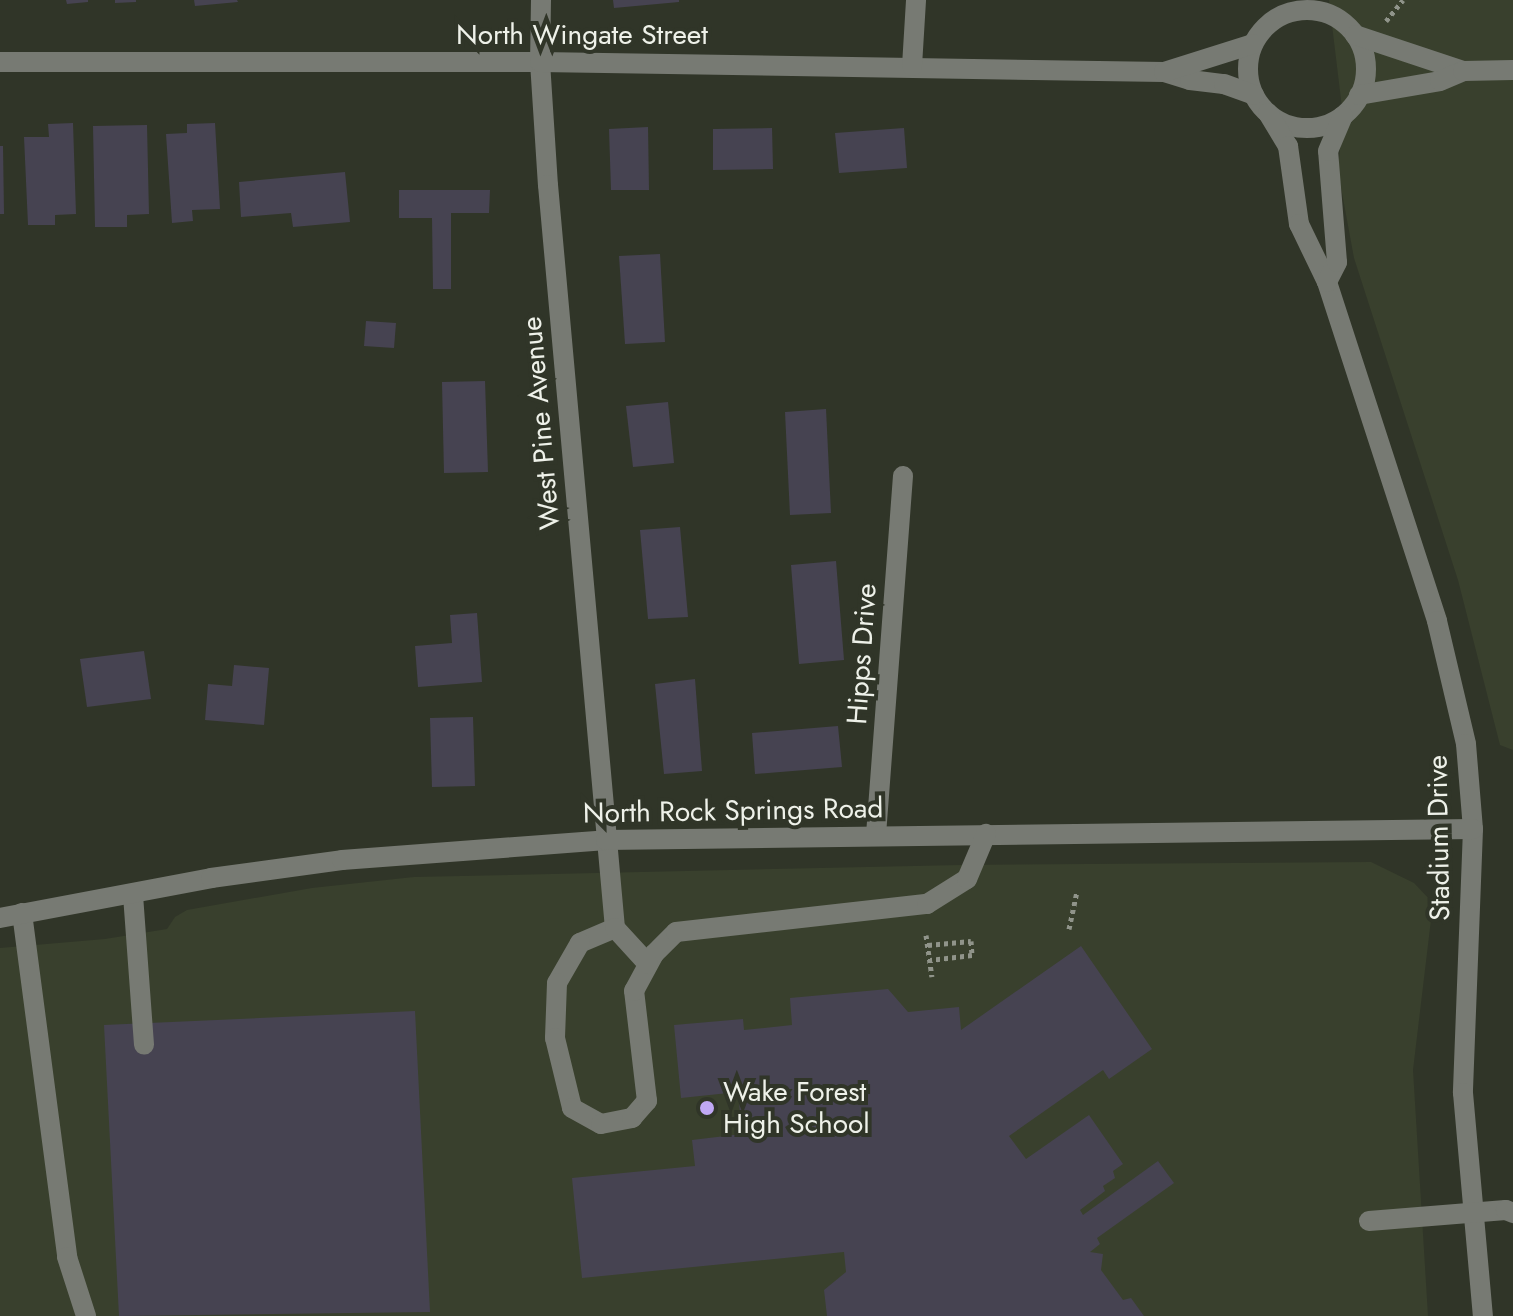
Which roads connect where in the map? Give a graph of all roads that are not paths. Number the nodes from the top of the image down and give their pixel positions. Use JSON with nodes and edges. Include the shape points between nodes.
{"nodes":[{"id":1,"x":541,"y":0,"type":"edge"},
{"id":2,"x":916,"y":0,"type":"edge"},
{"id":3,"x":1278,"y":0,"type":"edge"},
{"id":4,"x":1333,"y":0,"type":"edge"},
{"id":5,"x":1349,"y":28,"type":"junction"},
{"id":6,"x":1258,"y":37,"type":"junction"},
{"id":7,"x":0,"y":62,"type":"edge"},
{"id":8,"x":540,"y":62,"type":"junction"},
{"id":9,"x":912,"y":66,"type":"junction"},
{"id":10,"x":1513,"y":70,"type":"edge"},
{"id":11,"x":1463,"y":71,"type":"junction"},
{"id":12,"x":1164,"y":72,"type":"junction"},
{"id":13,"x":1254,"y":95,"type":"junction"},
{"id":14,"x":1359,"y":95,"type":"junction"},
{"id":15,"x":1268,"y":113,"type":"junction"},
{"id":16,"x":1343,"y":116,"type":"junction"},
{"id":17,"x":1327,"y":282,"type":"junction"},
{"id":18,"x":903,"y":476,"type":"dead end"},
{"id":19,"x":1473,"y":829,"type":"junction"},
{"id":20,"x":986,"y":834,"type":"junction"},
{"id":21,"x":876,"y":835,"type":"junction"},
{"id":22,"x":606,"y":840,"type":"junction"},
{"id":23,"x":133,"y":895,"type":"junction"},
{"id":24,"x":22,"y":913,"type":"junction"},
{"id":25,"x":0,"y":918,"type":"edge"},
{"id":26,"x":615,"y":928,"type":"junction"},
{"id":27,"x":648,"y":964,"type":"junction"},
{"id":28,"x":144,"y":1045,"type":"dead end"},
{"id":29,"x":1471,"y":1213,"type":"junction"},
{"id":30,"x":1513,"y":1213,"type":"edge"},
{"id":31,"x":1369,"y":1221,"type":"dead end"},
{"id":32,"x":86,"y":1316,"type":"edge"},
{"id":33,"x":1483,"y":1316,"type":"edge"}],
"edges":[{"from":1,"to":8,"type":"street","name":"West Pine Avenue"},
{"from":2,"to":9,"type":"street"},
{"from":3,"to":6,"type":"street"},
{"from":4,"to":5,"type":"street"},
{"from":5,"to":6,"type":"street","via":[[1327,13],[1293,11]]},
{"from":5,"to":11,"type":"street"},
{"from":5,"to":14,"type":"street","via":[[1366,69]]},
{"from":6,"to":12,"type":"street","name":"North Wingate Street"},
{"from":6,"to":13,"type":"street","via":[[1248,63]]},
{"from":7,"to":8,"type":"street","name":"North Wingate Street"},
{"from":8,"to":9,"type":"street","name":"North Wingate Street"},
{"from":8,"to":22,"type":"street","name":"West Pine Avenue"},
{"from":9,"to":12,"type":"street","name":"North Wingate Street"},
{"from":10,"to":11,"type":"street"},
{"from":11,"to":14,"type":"street","via":[[1440,81]]},
{"from":12,"to":13,"type":"street","name":"North Wingate Street"},
{"from":13,"to":15,"type":"street"},
{"from":14,"to":16,"type":"street"},
{"from":15,"to":16,"type":"street","via":[[1305,128]]},
{"from":15,"to":17,"type":"street","name":"Stadium Drive","via":[[1288,146],[1299,224]]},
{"from":16,"to":17,"type":"street","via":[[1328,151],[1337,262]]},
{"from":17,"to":19,"type":"street","name":"Stadium Drive","via":[[1437,621],[1466,744]]},
{"from":18,"to":21,"type":"street","name":"Hipps Drive"},
{"from":19,"to":20,"type":"street","name":"North Rock Springs Road"},
{"from":19,"to":29,"type":"street","name":"Stadium Drive","via":[[1463,1093]]},
{"from":20,"to":21,"type":"street","name":"North Rock Springs Road"},
{"from":20,"to":27,"type":"street","via":[[967,879],[927,904],[676,932]]},
{"from":21,"to":22,"type":"street","name":"North Rock Springs Road"},
{"from":22,"to":23,"type":"street","name":"North Rock Springs Road","via":[[342,860]]},
{"from":22,"to":26,"type":"street","name":"West Pine Avenue"},
{"from":23,"to":24,"type":"street","name":"North Rock Springs Road"},
{"from":23,"to":28,"type":"street"},
{"from":24,"to":25,"type":"street","name":"North Rock Springs Road"},
{"from":24,"to":32,"type":"street","via":[[67,1257]]},
{"from":26,"to":27,"type":"street"},
{"from":26,"to":27,"type":"street","via":[[580,943],[557,983],[555,1038],[572,1108],[601,1124],[632,1118],[647,1101],[634,991]]},
{"from":29,"to":30,"type":"street"},
{"from":29,"to":31,"type":"street"},
{"from":29,"to":33,"type":"street","name":"Stadium Drive"}]}
